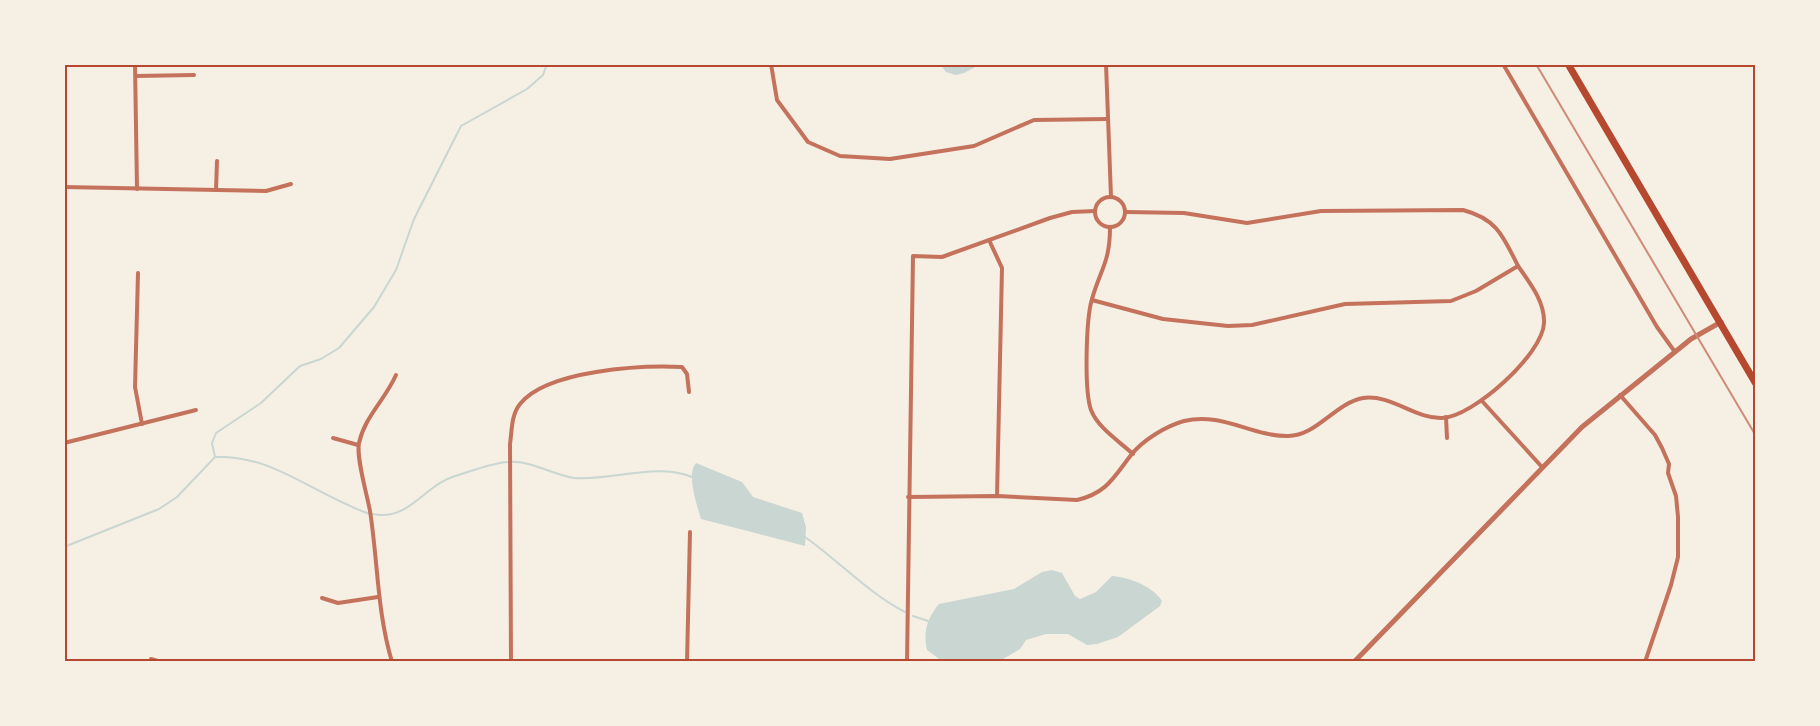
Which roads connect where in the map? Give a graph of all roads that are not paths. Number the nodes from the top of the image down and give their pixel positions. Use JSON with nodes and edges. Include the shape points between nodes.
{"nodes":[{"id":1,"x":135,"y":64,"type":"edge"},
{"id":2,"x":771,"y":64,"type":"edge"},
{"id":3,"x":1106,"y":64,"type":"edge"},
{"id":4,"x":1503,"y":64,"type":"edge"},
{"id":5,"x":1568,"y":64,"type":"edge"},
{"id":6,"x":194,"y":75,"type":"dead end"},
{"id":7,"x":136,"y":76,"type":"junction"},
{"id":8,"x":1107,"y":119,"type":"junction"},
{"id":9,"x":217,"y":161,"type":"dead end"},
{"id":10,"x":291,"y":184,"type":"dead end"},
{"id":11,"x":64,"y":187,"type":"edge"},
{"id":12,"x":137,"y":189,"type":"junction"},
{"id":13,"x":216,"y":190,"type":"junction"},
{"id":14,"x":1111,"y":197,"type":"junction"},
{"id":15,"x":1095,"y":212,"type":"junction"},
{"id":16,"x":1126,"y":212,"type":"junction"},
{"id":17,"x":1110,"y":227,"type":"junction"},
{"id":18,"x":989,"y":240,"type":"junction"},
{"id":19,"x":1518,"y":266,"type":"junction"},
{"id":20,"x":138,"y":273,"type":"dead end"},
{"id":21,"x":1092,"y":300,"type":"junction"},
{"id":22,"x":1720,"y":322,"type":"junction"},
{"id":23,"x":1675,"y":352,"type":"junction"},
{"id":24,"x":396,"y":375,"type":"dead end"},
{"id":25,"x":1755,"y":384,"type":"edge"},
{"id":26,"x":689,"y":392,"type":"dead end"},
{"id":27,"x":1620,"y":394,"type":"junction"},
{"id":28,"x":1482,"y":401,"type":"junction"},
{"id":29,"x":196,"y":410,"type":"dead end"},
{"id":30,"x":1446,"y":417,"type":"junction"},
{"id":31,"x":142,"y":424,"type":"junction"},
{"id":32,"x":333,"y":438,"type":"dead end"},
{"id":33,"x":1447,"y":438,"type":"dead end"},
{"id":34,"x":64,"y":443,"type":"edge"},
{"id":35,"x":358,"y":445,"type":"junction"},
{"id":36,"x":1132,"y":454,"type":"junction"},
{"id":37,"x":1542,"y":467,"type":"junction"},
{"id":38,"x":997,"y":496,"type":"junction"},
{"id":39,"x":908,"y":497,"type":"junction"},
{"id":40,"x":690,"y":532,"type":"dead end"},
{"id":41,"x":378,"y":597,"type":"junction"},
{"id":42,"x":322,"y":598,"type":"dead end"},
{"id":43,"x":152,"y":659,"type":"dead end"},
{"id":44,"x":161,"y":662,"type":"edge"},
{"id":45,"x":392,"y":662,"type":"edge"},
{"id":46,"x":511,"y":662,"type":"edge"},
{"id":47,"x":687,"y":662,"type":"edge"},
{"id":48,"x":907,"y":662,"type":"edge"},
{"id":49,"x":1354,"y":662,"type":"edge"},
{"id":50,"x":1645,"y":662,"type":"edge"}],
"edges":[{"from":1,"to":7,"type":"street"},
{"from":2,"to":8,"type":"street","via":[[777,100],[808,142],[840,156],[890,159],[974,146],[1034,120]]},
{"from":3,"to":8,"type":"street"},
{"from":4,"to":23,"type":"street"},
{"from":5,"to":22,"type":"main road"},
{"from":6,"to":7,"type":"street"},
{"from":7,"to":12,"type":"street"},
{"from":8,"to":14,"type":"street"},
{"from":9,"to":13,"type":"street"},
{"from":10,"to":13,"type":"street","via":[[266,191]]},
{"from":11,"to":12,"type":"street"},
{"from":12,"to":13,"type":"street"},
{"from":14,"to":15,"type":"street","via":[[1100,201]]},
{"from":14,"to":16,"type":"street","via":[[1121,202]]},
{"from":15,"to":17,"type":"street","via":[[1098,221]]},
{"from":15,"to":18,"type":"street","via":[[1072,212]]},
{"from":16,"to":17,"type":"street","via":[[1119,225]]},
{"from":16,"to":19,"type":"street","via":[[1184,213],[1247,223],[1321,211],[1463,210],[1483,215],[1498,228]]},
{"from":17,"to":21,"type":"street","via":[[1108,260]]},
{"from":18,"to":38,"type":"street","via":[[1002,268]]},
{"from":18,"to":39,"type":"street","via":[[942,257],[913,256]]},
{"from":19,"to":21,"type":"street","via":[[1451,301],[1345,304],[1252,325],[1163,319]]},
{"from":19,"to":28,"type":"street","via":[[1540,300],[1543,332],[1531,354]]},
{"from":20,"to":31,"type":"street","via":[[135,387]]},
{"from":21,"to":36,"type":"street","via":[[1087,393],[1100,424]]},
{"from":22,"to":23,"type":"street"},
{"from":22,"to":25,"type":"main road"},
{"from":23,"to":27,"type":"street"},
{"from":24,"to":35,"type":"street","via":[[371,411]]},
{"from":26,"to":46,"type":"street","via":[[682,367],[620,369],[572,377],[540,389],[519,405],[510,444]]},
{"from":27,"to":37,"type":"street"},
{"from":27,"to":50,"type":"street","via":[[1662,448],[1676,496],[1678,557]]},
{"from":28,"to":30,"type":"street","via":[[1463,413]]},
{"from":28,"to":37,"type":"street"},
{"from":29,"to":31,"type":"street"},
{"from":30,"to":33,"type":"street"},
{"from":30,"to":36,"type":"street","via":[[1368,398],[1350,402],[1310,429],[1292,436],[1274,435],[1220,419],[1178,423],[1150,438]]},
{"from":31,"to":34,"type":"street"},
{"from":32,"to":35,"type":"street"},
{"from":35,"to":41,"type":"street"},
{"from":36,"to":38,"type":"street","via":[[1112,483],[1089,497],[1077,500]]},
{"from":37,"to":49,"type":"street"},
{"from":38,"to":39,"type":"street"},
{"from":39,"to":48,"type":"street"},
{"from":40,"to":47,"type":"street"},
{"from":41,"to":42,"type":"street","via":[[338,603]]},
{"from":41,"to":45,"type":"street"},
{"from":43,"to":44,"type":"street"}]}
